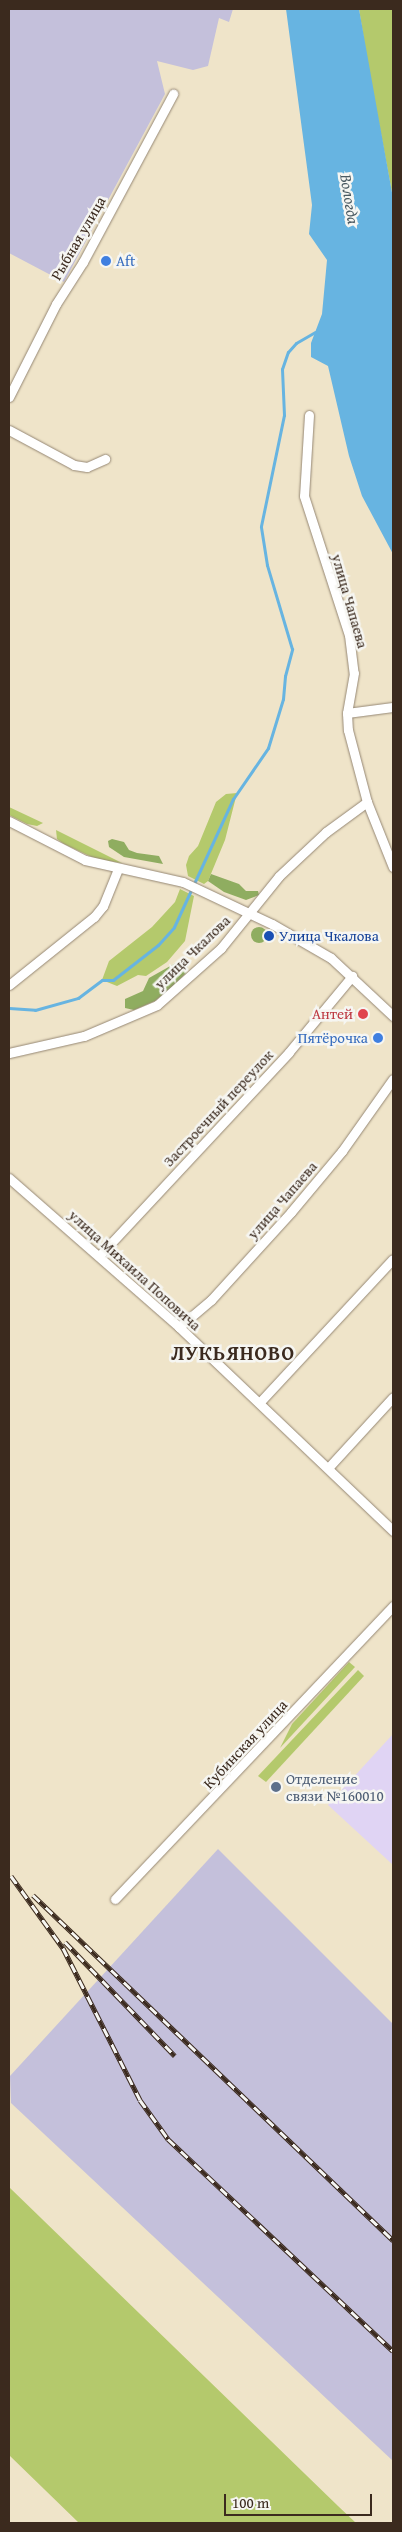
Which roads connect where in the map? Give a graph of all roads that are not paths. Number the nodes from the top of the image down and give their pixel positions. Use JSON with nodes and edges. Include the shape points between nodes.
{"nodes":[{"id":1,"x":173,"y":94,"type":"dead end"},
{"id":2,"x":9,"y":397,"type":"edge"},
{"id":3,"x":309,"y":415,"type":"dead end"},
{"id":4,"x":9,"y":430,"type":"edge"},
{"id":5,"x":105,"y":459,"type":"dead end"},
{"id":6,"x":393,"y":707,"type":"edge"},
{"id":7,"x":347,"y":713,"type":"junction"},
{"id":8,"x":367,"y":802,"type":"junction"},
{"id":9,"x":9,"y":821,"type":"edge"},
{"id":10,"x":393,"y":867,"type":"edge"},
{"id":11,"x":118,"y":869,"type":"junction"},
{"id":12,"x":250,"y":914,"type":"junction"},
{"id":13,"x":352,"y":976,"type":"junction"},
{"id":14,"x":9,"y":985,"type":"edge"},
{"id":15,"x":393,"y":1016,"type":"edge"},
{"id":16,"x":9,"y":1053,"type":"edge"},
{"id":17,"x":393,"y":1079,"type":"edge"},
{"id":18,"x":9,"y":1178,"type":"edge"},
{"id":19,"x":100,"y":1255,"type":"junction"},
{"id":20,"x":393,"y":1259,"type":"edge"},
{"id":21,"x":179,"y":1327,"type":"junction"},
{"id":22,"x":393,"y":1397,"type":"edge"},
{"id":23,"x":260,"y":1402,"type":"junction"},
{"id":24,"x":328,"y":1468,"type":"junction"},
{"id":25,"x":393,"y":1531,"type":"edge"},
{"id":26,"x":393,"y":1606,"type":"edge"},
{"id":27,"x":115,"y":1900,"type":"dead end"}],
"edges":[{"from":1,"to":2,"type":"street","name":"Рыбная улица","via":[[83,262],[56,304]]},
{"from":3,"to":7,"type":"street","name":"улица Чапаева","via":[[304,496],[348,635],[354,673]]},
{"from":4,"to":5,"type":"street","via":[[74,466],[87,467]]},
{"from":6,"to":7,"type":"street"},
{"from":7,"to":8,"type":"street","name":"улица Чапаева"},
{"from":8,"to":10,"type":"street","name":"улица Чапаева"},
{"from":8,"to":12,"type":"street","name":"улица Чкалова","via":[[326,832],[280,876]]},
{"from":9,"to":11,"type":"street","via":[[73,854]]},
{"from":11,"to":12,"type":"street","via":[[183,882]]},
{"from":11,"to":14,"type":"street","via":[[103,906],[94,917]]},
{"from":12,"to":13,"type":"street","via":[[312,946]]},
{"from":12,"to":16,"type":"street","name":"улица Чкалова","via":[[221,948],[158,1004],[84,1036]]},
{"from":13,"to":15,"type":"street"},
{"from":13,"to":19,"type":"street","name":"Застроечный переулок","via":[[289,1052]]},
{"from":17,"to":21,"type":"street","name":"улица Чапаева","via":[[342,1151],[291,1212],[210,1300]]},
{"from":18,"to":19,"type":"street","name":"улица Михаила Поповича"},
{"from":19,"to":21,"type":"street","name":"улица Михаила Поповича"},
{"from":20,"to":23,"type":"street"},
{"from":21,"to":23,"type":"street","name":"улица Михаила Поповича"},
{"from":22,"to":24,"type":"street"},
{"from":23,"to":24,"type":"street","name":"улица Михаила Поповича"},
{"from":24,"to":25,"type":"street","name":"улица Михаила Поповича"},
{"from":26,"to":27,"type":"street","name":"Кубинская улица"}]}
